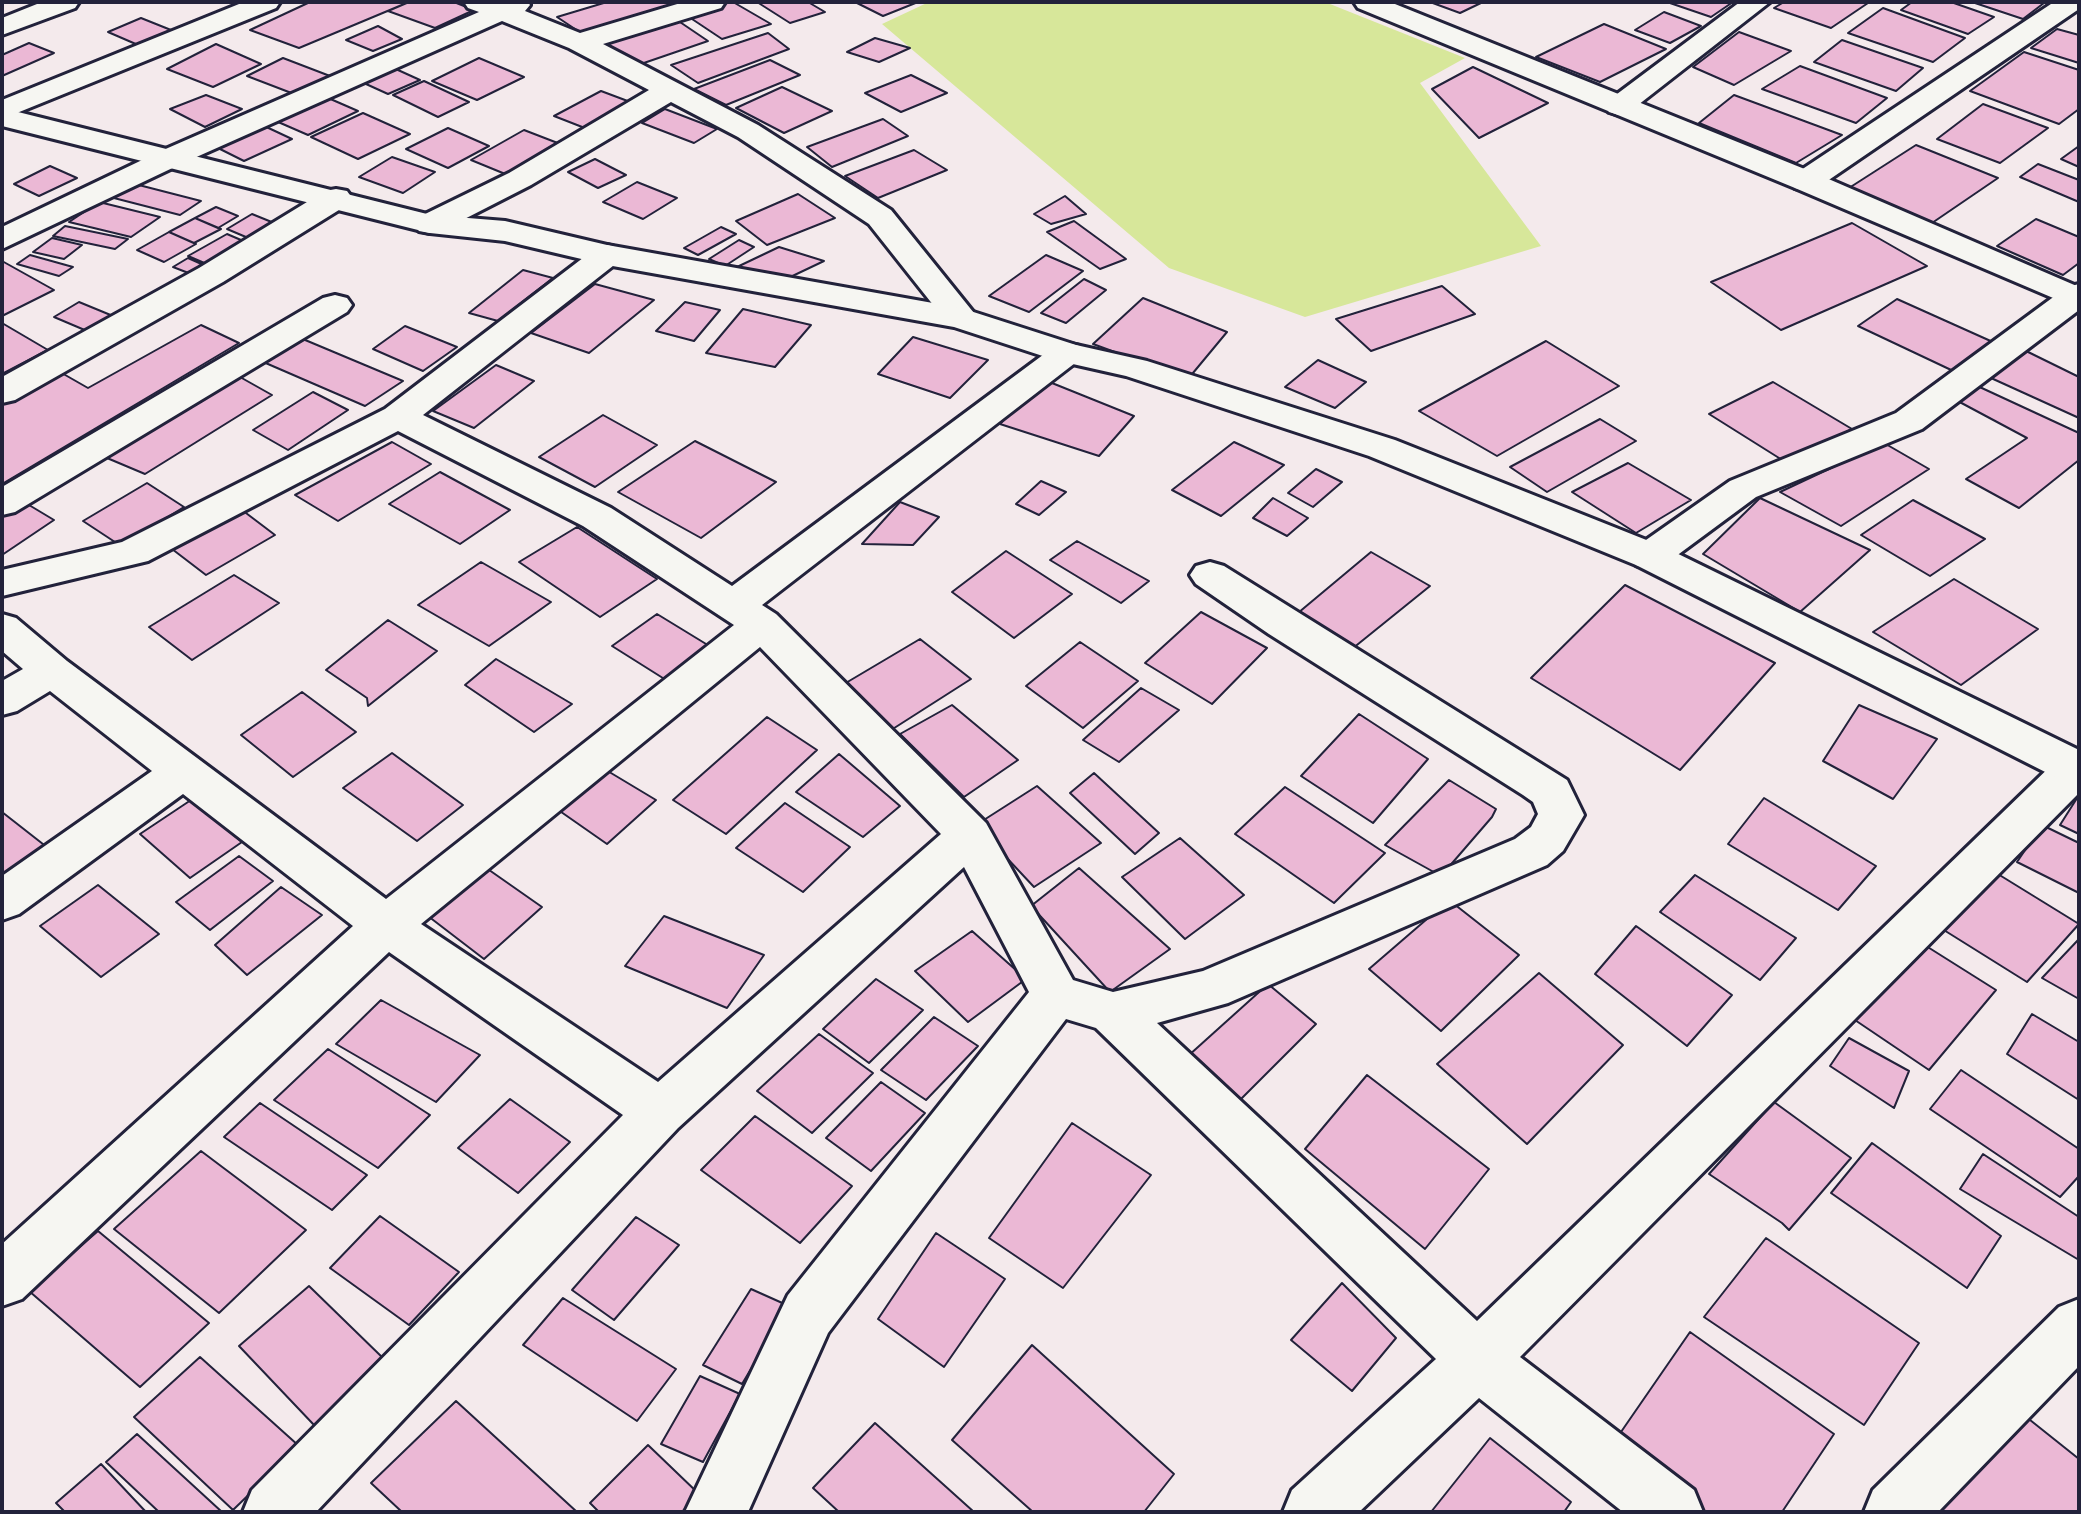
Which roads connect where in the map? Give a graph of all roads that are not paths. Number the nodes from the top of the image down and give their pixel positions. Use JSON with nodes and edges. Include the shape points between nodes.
{"nodes":[{"id":1,"x":66,"y":2,"type":"edge"},
{"id":2,"x":267,"y":2,"type":"edge"},
{"id":3,"x":712,"y":2,"type":"edge"},
{"id":4,"x":1367,"y":2,"type":"edge"},
{"id":5,"x":1757,"y":2,"type":"edge"},
{"id":6,"x":2072,"y":2,"type":"edge"},
{"id":7,"x":501,"y":5,"type":"edge"},
{"id":8,"x":8,"y":21,"type":"edge"},
{"id":9,"x":579,"y":42,"type":"junction"},
{"id":10,"x":670,"y":90,"type":"junction"},
{"id":11,"x":1619,"y":106,"type":"junction"},
{"id":12,"x":2,"y":110,"type":"edge"},
{"id":13,"x":2,"y":117,"type":"edge"},
{"id":14,"x":172,"y":157,"type":"junction"},
{"id":15,"x":1806,"y":181,"type":"junction"},
{"id":16,"x":336,"y":198,"type":"junction"},
{"id":17,"x":430,"y":224,"type":"junction"},
{"id":18,"x":2,"y":239,"type":"edge"},
{"id":19,"x":607,"y":255,"type":"junction"},
{"id":20,"x":2078,"y":296,"type":"edge"},
{"id":21,"x":335,"y":305,"type":"dead end"},
{"id":22,"x":961,"y":318,"type":"junction"},
{"id":23,"x":1067,"y":353,"type":"junction"},
{"id":24,"x":2,"y":392,"type":"edge"},
{"id":25,"x":398,"y":417,"type":"junction"},
{"id":26,"x":2,"y":503,"type":"edge"},
{"id":27,"x":1650,"y":556,"type":"junction"},
{"id":28,"x":1210,"y":575,"type":"dead end"},
{"id":29,"x":2,"y":583,"type":"edge"},
{"id":30,"x":747,"y":615,"type":"junction"},
{"id":31,"x":2,"y":628,"type":"edge"},
{"id":32,"x":52,"y":671,"type":"junction"},
{"id":33,"x":2,"y":700,"type":"edge"},
{"id":34,"x":2077,"y":769,"type":"edge"},
{"id":35,"x":185,"y":770,"type":"junction"},
{"id":36,"x":970,"y":835,"type":"junction"},
{"id":37,"x":2,"y":901,"type":"edge"},
{"id":38,"x":386,"y":925,"type":"junction"},
{"id":39,"x":1056,"y":995,"type":"junction"},
{"id":40,"x":1113,"y":1013,"type":"junction"},
{"id":41,"x":660,"y":1112,"type":"junction"},
{"id":42,"x":2,"y":1280,"type":"edge"},
{"id":43,"x":2079,"y":1326,"type":"edge"},
{"id":44,"x":1477,"y":1360,"type":"junction"},
{"id":45,"x":274,"y":1512,"type":"edge"},
{"id":46,"x":716,"y":1512,"type":"edge"},
{"id":47,"x":1314,"y":1512,"type":"edge"},
{"id":48,"x":1672,"y":1512,"type":"edge"},
{"id":49,"x":1895,"y":1512,"type":"edge"}],
"edges":[{"from":1,"to":8,"type":"street"},
{"from":2,"to":12,"type":"street"},
{"from":3,"to":9,"type":"street"},
{"from":4,"to":11,"type":"street"},
{"from":5,"to":11,"type":"street"},
{"from":6,"to":15,"type":"street"},
{"from":7,"to":9,"type":"street"},
{"from":7,"to":14,"type":"street"},
{"from":9,"to":10,"type":"street"},
{"from":10,"to":17,"type":"street","via":[[520,179]]},
{"from":10,"to":22,"type":"street","via":[[748,131],[880,217]]},
{"from":11,"to":15,"type":"street"},
{"from":13,"to":14,"type":"street"},
{"from":14,"to":16,"type":"street"},
{"from":14,"to":18,"type":"street"},
{"from":15,"to":20,"type":"street"},
{"from":16,"to":17,"type":"street"},
{"from":16,"to":24,"type":"street"},
{"from":17,"to":19,"type":"street","via":[[505,231]]},
{"from":19,"to":22,"type":"street"},
{"from":19,"to":25,"type":"street"},
{"from":20,"to":27,"type":"street","via":[[1909,421],[1743,489]]},
{"from":21,"to":26,"type":"street"},
{"from":22,"to":23,"type":"street"},
{"from":23,"to":27,"type":"street","via":[[1135,368],[1382,448]]},
{"from":23,"to":30,"type":"street"},
{"from":25,"to":29,"type":"street","via":[[134,552]]},
{"from":25,"to":30,"type":"street","via":[[597,517]]},
{"from":27,"to":34,"type":"street"},
{"from":28,"to":40,"type":"street","via":[[1539,783],[1551,792],[1561,815],[1547,839],[1531,852],[1211,989]]},
{"from":30,"to":36,"type":"street"},
{"from":30,"to":38,"type":"street"},
{"from":31,"to":32,"type":"street"},
{"from":32,"to":33,"type":"street"},
{"from":32,"to":35,"type":"street"},
{"from":34,"to":44,"type":"street"},
{"from":35,"to":37,"type":"street"},
{"from":35,"to":38,"type":"street"},
{"from":36,"to":39,"type":"street"},
{"from":36,"to":41,"type":"street"},
{"from":38,"to":41,"type":"street"},
{"from":38,"to":42,"type":"street"},
{"from":39,"to":40,"type":"street"},
{"from":39,"to":46,"type":"street","via":[[808,1314]]},
{"from":40,"to":44,"type":"street"},
{"from":41,"to":45,"type":"street"},
{"from":43,"to":49,"type":"street"},
{"from":44,"to":47,"type":"street"},
{"from":44,"to":48,"type":"street"}]}
